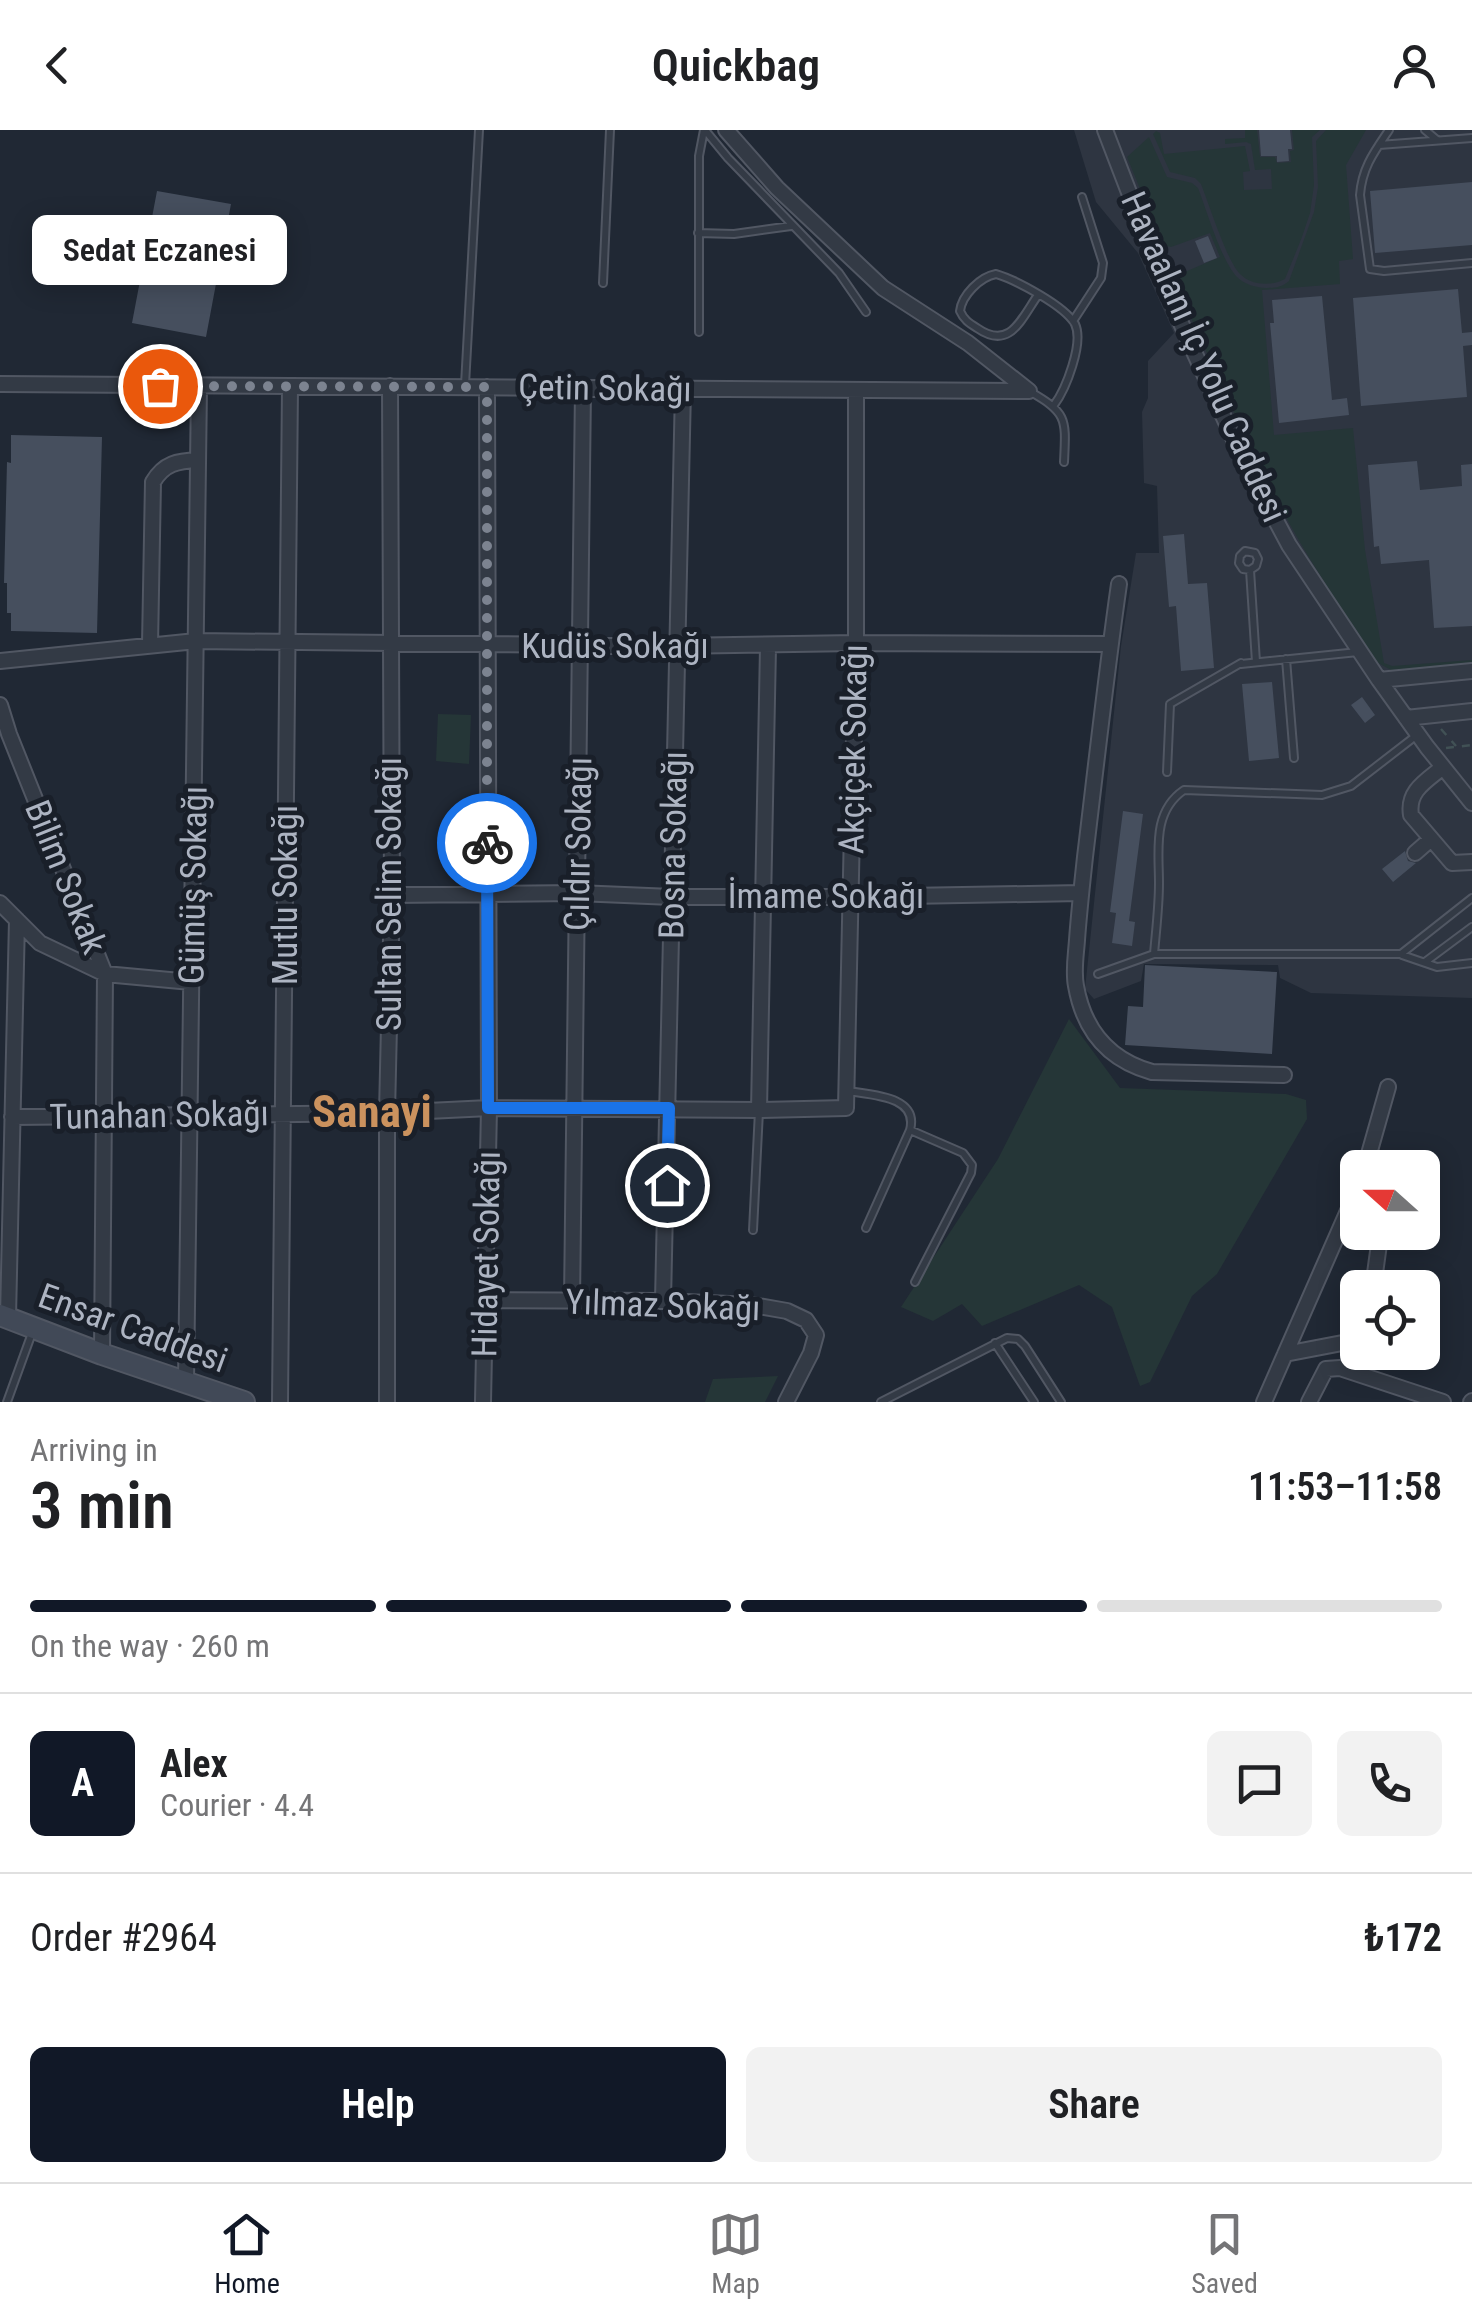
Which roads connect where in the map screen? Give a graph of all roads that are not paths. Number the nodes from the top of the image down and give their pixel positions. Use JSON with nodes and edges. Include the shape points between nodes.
{"nodes":[{"id":1,"x":479,"y":130,"type":"edge"},
{"id":2,"x":610,"y":130,"type":"edge"},
{"id":3,"x":705,"y":130,"type":"edge"},
{"id":4,"x":726,"y":130,"type":"edge"},
{"id":5,"x":1104,"y":130,"type":"edge"},
{"id":6,"x":1389,"y":130,"type":"edge"},
{"id":7,"x":1426,"y":130,"type":"edge"},
{"id":8,"x":1472,"y":138,"type":"edge"},
{"id":9,"x":1438,"y":140,"type":"junction"},
{"id":10,"x":1379,"y":145,"type":"junction"},
{"id":11,"x":1082,"y":197,"type":"dead end"},
{"id":12,"x":792,"y":225,"type":"junction"},
{"id":13,"x":698,"y":233,"type":"junction"},
{"id":14,"x":1472,"y":262,"type":"edge"},
{"id":15,"x":604,"y":283,"type":"dead end"},
{"id":16,"x":1038,"y":295,"type":"junction"},
{"id":17,"x":866,"y":312,"type":"dead end"},
{"id":18,"x":1073,"y":321,"type":"junction"},
{"id":19,"x":699,"y":332,"type":"dead end"},
{"id":20,"x":0,"y":384,"type":"edge"},
{"id":21,"x":200,"y":386,"type":"junction"},
{"id":22,"x":390,"y":386,"type":"junction"},
{"id":23,"x":465,"y":386,"type":"junction"},
{"id":24,"x":487,"y":387,"type":"junction"},
{"id":25,"x":290,"y":388,"type":"junction"},
{"id":26,"x":583,"y":389,"type":"junction"},
{"id":27,"x":682,"y":390,"type":"junction"},
{"id":28,"x":856,"y":390,"type":"junction"},
{"id":29,"x":1029,"y":392,"type":"junction"},
{"id":30,"x":1054,"y":405,"type":"junction"},
{"id":31,"x":198,"y":460,"type":"junction"},
{"id":32,"x":1064,"y":462,"type":"dead end"},
{"id":33,"x":1250,"y":570,"type":"dead end"},
{"id":34,"x":1118,"y":584,"type":"dead end"},
{"id":35,"x":196,"y":641,"type":"junction"},
{"id":36,"x":286,"y":641,"type":"junction"},
{"id":37,"x":390,"y":643,"type":"junction"},
{"id":38,"x":856,"y":644,"type":"junction"},
{"id":39,"x":1110,"y":644,"type":"junction"},
{"id":40,"x":150,"y":645,"type":"junction"},
{"id":41,"x":488,"y":645,"type":"junction"},
{"id":42,"x":581,"y":645,"type":"junction"},
{"id":43,"x":675,"y":646,"type":"junction"},
{"id":44,"x":768,"y":646,"type":"junction"},
{"id":45,"x":1359,"y":652,"type":"junction"},
{"id":46,"x":1286,"y":659,"type":"junction"},
{"id":47,"x":0,"y":661,"type":"edge"},
{"id":48,"x":1256,"y":662,"type":"junction"},
{"id":49,"x":1230,"y":664,"type":"dead end"},
{"id":50,"x":1241,"y":664,"type":"junction"},
{"id":51,"x":1472,"y":671,"type":"edge"},
{"id":52,"x":1379,"y":680,"type":"junction"},
{"id":53,"x":0,"y":705,"type":"edge"},
{"id":54,"x":1472,"y":712,"type":"edge"},
{"id":55,"x":1406,"y":718,"type":"junction"},
{"id":56,"x":1418,"y":734,"type":"junction"},
{"id":57,"x":1294,"y":758,"type":"dead end"},
{"id":58,"x":1443,"y":767,"type":"junction"},
{"id":59,"x":1167,"y":772,"type":"dead end"},
{"id":60,"x":1472,"y":803,"type":"edge"},
{"id":61,"x":1431,"y":838,"type":"junction"},
{"id":62,"x":1416,"y":852,"type":"dead end"},
{"id":63,"x":1472,"y":862,"type":"edge"},
{"id":64,"x":576,"y":893,"type":"junction"},
{"id":65,"x":1081,"y":893,"type":"junction"},
{"id":66,"x":487,"y":894,"type":"junction"},
{"id":67,"x":392,"y":895,"type":"junction"},
{"id":68,"x":762,"y":896,"type":"junction"},
{"id":69,"x":672,"y":897,"type":"junction"},
{"id":70,"x":850,"y":897,"type":"junction"},
{"id":71,"x":1472,"y":898,"type":"edge"},
{"id":72,"x":0,"y":903,"type":"edge"},
{"id":73,"x":17,"y":920,"type":"junction"},
{"id":74,"x":1472,"y":927,"type":"edge"},
{"id":75,"x":1154,"y":954,"type":"junction"},
{"id":76,"x":1400,"y":954,"type":"junction"},
{"id":77,"x":1424,"y":962,"type":"junction"},
{"id":78,"x":1472,"y":964,"type":"edge"},
{"id":79,"x":105,"y":974,"type":"junction"},
{"id":80,"x":1098,"y":974,"type":"dead end"},
{"id":81,"x":192,"y":982,"type":"junction"},
{"id":82,"x":1284,"y":1075,"type":"dead end"},
{"id":83,"x":1388,"y":1088,"type":"dead end"},
{"id":84,"x":846,"y":1090,"type":"junction"},
{"id":85,"x":576,"y":1107,"type":"junction"},
{"id":86,"x":488,"y":1108,"type":"junction"},
{"id":87,"x":669,"y":1108,"type":"junction"},
{"id":88,"x":846,"y":1108,"type":"joint"},
{"id":89,"x":760,"y":1110,"type":"junction"},
{"id":90,"x":388,"y":1113,"type":"junction"},
{"id":91,"x":284,"y":1114,"type":"junction"},
{"id":92,"x":190,"y":1115,"type":"junction"},
{"id":93,"x":105,"y":1116,"type":"junction"},
{"id":94,"x":12,"y":1117,"type":"junction"},
{"id":95,"x":910,"y":1130,"type":"junction"},
{"id":96,"x":1371,"y":1150,"type":"edge"},
{"id":97,"x":866,"y":1228,"type":"dead end"},
{"id":98,"x":753,"y":1230,"type":"dead end"},
{"id":99,"x":1340,"y":1245,"type":"edge"},
{"id":100,"x":915,"y":1282,"type":"dead end"},
{"id":101,"x":486,"y":1300,"type":"junction"},
{"id":102,"x":572,"y":1300,"type":"junction"},
{"id":103,"x":664,"y":1301,"type":"junction"},
{"id":104,"x":4,"y":1316,"type":"edge"},
{"id":105,"x":34,"y":1328,"type":"junction"},
{"id":106,"x":1340,"y":1343,"type":"edge"},
{"id":107,"x":995,"y":1344,"type":"junction"},
{"id":108,"x":102,"y":1354,"type":"junction"},
{"id":109,"x":1285,"y":1354,"type":"junction"},
{"id":110,"x":186,"y":1383,"type":"junction"},
{"id":111,"x":898,"y":1392,"type":"junction"},
{"id":112,"x":240,"y":1401,"type":"edge"},
{"id":113,"x":7,"y":1402,"type":"edge"},
{"id":114,"x":280,"y":1402,"type":"edge"},
{"id":115,"x":387,"y":1402,"type":"edge"},
{"id":116,"x":483,"y":1402,"type":"edge"},
{"id":117,"x":786,"y":1402,"type":"edge"},
{"id":118,"x":881,"y":1402,"type":"edge"},
{"id":119,"x":905,"y":1402,"type":"edge"},
{"id":120,"x":1034,"y":1402,"type":"edge"},
{"id":121,"x":1061,"y":1402,"type":"edge"},
{"id":122,"x":1264,"y":1402,"type":"edge"},
{"id":123,"x":1309,"y":1402,"type":"edge"},
{"id":124,"x":1443,"y":1402,"type":"edge"}],
"edges":[{"from":1,"to":23,"type":"lane"},
{"from":2,"to":15,"type":"lane"},
{"from":3,"to":12,"type":"lane"},
{"from":3,"to":13,"type":"lane"},
{"from":4,"to":29,"type":"street","via":[[884,288]]},
{"from":5,"to":45,"type":"street","name":"Havaalanı İç Yolu Caddesi","via":[[1170,300],[1241,455],[1288,544]]},
{"from":6,"to":10,"type":"lane"},
{"from":7,"to":9,"type":"lane"},
{"from":8,"to":9,"type":"lane"},
{"from":9,"to":10,"type":"lane"},
{"from":10,"to":14,"type":"lane","via":[[1361,184],[1370,269]]},
{"from":11,"to":18,"type":"lane","via":[[1101,278]]},
{"from":12,"to":13,"type":"lane"},
{"from":12,"to":17,"type":"lane"},
{"from":13,"to":19,"type":"lane"},
{"from":16,"to":16,"type":"lane","via":[[992,274],[960,311],[964,320],[1000,337],[1011,334]]},
{"from":16,"to":18,"type":"lane"},
{"from":18,"to":30,"type":"lane","via":[[1078,335],[1072,368]]},
{"from":20,"to":21,"type":"street","name":"Çetin Sokağı"},
{"from":21,"to":25,"type":"street","name":"Çetin Sokağı"},
{"from":21,"to":31,"type":"street","name":"Gümüş Sokağı"},
{"from":22,"to":23,"type":"street","name":"Çetin Sokağı"},
{"from":22,"to":25,"type":"street","name":"Çetin Sokağı"},
{"from":22,"to":37,"type":"street","name":"Sultan Selim Sokağı"},
{"from":23,"to":24,"type":"street","name":"Çetin Sokağı"},
{"from":24,"to":26,"type":"street","name":"Çetin Sokağı"},
{"from":24,"to":41,"type":"street","name":"Hidayet Sokağı"},
{"from":25,"to":36,"type":"street","name":"Mutlu Sokağı"},
{"from":26,"to":27,"type":"street","name":"Çetin Sokağı"},
{"from":26,"to":42,"type":"street","name":"Çıldır Sokağı"},
{"from":27,"to":28,"type":"street","name":"Çetin Sokağı"},
{"from":27,"to":43,"type":"street","name":"Bosna Sokağı"},
{"from":28,"to":29,"type":"street","name":"Çetin Sokağı"},
{"from":28,"to":38,"type":"street","name":"Akçiçek Sokağı"},
{"from":29,"to":30,"type":"lane"},
{"from":30,"to":32,"type":"lane","via":[[1066,430]]},
{"from":31,"to":35,"type":"street","name":"Gümüş Sokağı"},
{"from":31,"to":40,"type":"street","via":[[168,464],[153,482]]},
{"from":33,"to":48,"type":"lane"},
{"from":34,"to":39,"type":"street"},
{"from":35,"to":36,"type":"street","name":"Kudüs Sokağı"},
{"from":35,"to":40,"type":"street","name":"Kudüs Sokağı"},
{"from":35,"to":81,"type":"street","name":"Gümüş Sokağı"},
{"from":36,"to":37,"type":"street","name":"Kudüs Sokağı"},
{"from":36,"to":91,"type":"street","name":"Mutlu Sokağı"},
{"from":37,"to":41,"type":"street","name":"Kudüs Sokağı"},
{"from":37,"to":67,"type":"street","name":"Sultan Selim Sokağı"},
{"from":38,"to":39,"type":"street","name":"Kudüs Sokağı"},
{"from":38,"to":44,"type":"street","name":"Kudüs Sokağı"},
{"from":38,"to":70,"type":"street","name":"Akçiçek Sokağı"},
{"from":39,"to":65,"type":"street"},
{"from":40,"to":47,"type":"street","name":"Kudüs Sokağı"},
{"from":41,"to":42,"type":"street","name":"Kudüs Sokağı"},
{"from":41,"to":66,"type":"street","name":"Hidayet Sokağı"},
{"from":42,"to":43,"type":"street","name":"Kudüs Sokağı"},
{"from":42,"to":64,"type":"street","name":"Çıldır Sokağı"},
{"from":43,"to":44,"type":"street","name":"Kudüs Sokağı"},
{"from":43,"to":69,"type":"street","name":"Bosna Sokağı"},
{"from":44,"to":68,"type":"street"},
{"from":45,"to":46,"type":"lane"},
{"from":45,"to":52,"type":"street","name":"Havaalanı İç Yolu Caddesi"},
{"from":46,"to":48,"type":"lane"},
{"from":46,"to":57,"type":"lane"},
{"from":48,"to":50,"type":"lane"},
{"from":49,"to":50,"type":"lane"},
{"from":50,"to":59,"type":"lane","via":[[1170,704]]},
{"from":51,"to":52,"type":"street"},
{"from":52,"to":55,"type":"street","name":"Havaalanı İç Yolu Caddesi"},
{"from":53,"to":79,"type":"street","name":"Bilim Sokak"},
{"from":54,"to":55,"type":"street"},
{"from":55,"to":56,"type":"street","name":"Havaalanı İç Yolu Caddesi"},
{"from":56,"to":58,"type":"street","name":"Havaalanı İç Yolu Caddesi"},
{"from":56,"to":75,"type":"lane","via":[[1351,786],[1322,795],[1184,790],[1172,798],[1157,844]]},
{"from":58,"to":60,"type":"street","name":"Havaalanı İç Yolu Caddesi"},
{"from":58,"to":61,"type":"street","via":[[1414,791],[1410,805]]},
{"from":61,"to":62,"type":"street"},
{"from":61,"to":63,"type":"street","via":[[1452,863]]},
{"from":64,"to":66,"type":"street","name":"İmame Sokağı"},
{"from":64,"to":69,"type":"street","name":"İmame Sokağı"},
{"from":64,"to":85,"type":"street","name":"Çıldır Sokağı"},
{"from":65,"to":70,"type":"street","name":"İmame Sokağı"},
{"from":65,"to":82,"type":"street","via":[[1075,984],[1103,1046],[1152,1072]]},
{"from":66,"to":67,"type":"street","name":"İmame Sokağı"},
{"from":66,"to":86,"type":"street","name":"Hidayet Sokağı"},
{"from":67,"to":90,"type":"street","name":"Sultan Selim Sokağı"},
{"from":68,"to":69,"type":"street","name":"İmame Sokağı"},
{"from":68,"to":70,"type":"street","name":"İmame Sokağı"},
{"from":68,"to":89,"type":"street"},
{"from":69,"to":87,"type":"street","name":"Bosna Sokağı"},
{"from":70,"to":84,"type":"street","name":"Akçiçek Sokağı"},
{"from":71,"to":76,"type":"lane"},
{"from":72,"to":73,"type":"street"},
{"from":73,"to":79,"type":"street","via":[[40,943]]},
{"from":73,"to":94,"type":"street"},
{"from":74,"to":77,"type":"lane"},
{"from":75,"to":76,"type":"lane"},
{"from":75,"to":80,"type":"lane"},
{"from":76,"to":77,"type":"lane"},
{"from":77,"to":78,"type":"lane"},
{"from":79,"to":81,"type":"street"},
{"from":79,"to":93,"type":"street","name":"Bilim Sokak"},
{"from":81,"to":92,"type":"street","name":"Gümüş Sokağı"},
{"from":83,"to":96,"type":"street"},
{"from":84,"to":88,"type":"street","name":"Akçiçek Sokağı"},
{"from":84,"to":95,"type":"lane","via":[[906,1107]]},
{"from":85,"to":86,"type":"street","name":"Tunahan Sokağı"},
{"from":85,"to":87,"type":"street","name":"Tunahan Sokağı"},
{"from":85,"to":102,"type":"street","name":"Çıldır Sokağı"},
{"from":86,"to":90,"type":"street","name":"Tunahan Sokağı"},
{"from":86,"to":101,"type":"street","name":"Hidayet Sokağı"},
{"from":87,"to":89,"type":"street","name":"Tunahan Sokağı"},
{"from":87,"to":103,"type":"street","name":"Bosna Sokağı"},
{"from":88,"to":89,"type":"street","name":"Tunahan Sokağı"},
{"from":89,"to":98,"type":"lane"},
{"from":90,"to":91,"type":"street","name":"Tunahan Sokağı"},
{"from":90,"to":115,"type":"street","name":"Sultan Selim Sokağı"},
{"from":91,"to":92,"type":"street","name":"Tunahan Sokağı"},
{"from":91,"to":114,"type":"street","name":"Mutlu Sokağı"},
{"from":92,"to":93,"type":"street","name":"Tunahan Sokağı"},
{"from":92,"to":110,"type":"street","name":"Gümüş Sokağı"},
{"from":93,"to":94,"type":"street","name":"Tunahan Sokağı"},
{"from":93,"to":108,"type":"street","name":"Bilim Sokak"},
{"from":94,"to":104,"type":"street"},
{"from":95,"to":97,"type":"lane"},
{"from":95,"to":100,"type":"lane","via":[[963,1153],[972,1165]]},
{"from":99,"to":109,"type":"street"},
{"from":101,"to":102,"type":"street","name":"Yılmaz Sokağı"},
{"from":101,"to":116,"type":"street","name":"Hidayet Sokağı"},
{"from":102,"to":103,"type":"street","name":"Yılmaz Sokağı"},
{"from":103,"to":117,"type":"street","name":"Yılmaz Sokağı","via":[[752,1305],[806,1320],[816,1334]]},
{"from":104,"to":105,"type":"street","name":"Ensar Caddesi"},
{"from":105,"to":108,"type":"street","name":"Ensar Caddesi"},
{"from":105,"to":113,"type":"lane"},
{"from":106,"to":109,"type":"street"},
{"from":107,"to":111,"type":"lane"},
{"from":107,"to":120,"type":"lane"},
{"from":107,"to":121,"type":"lane","via":[[1018,1339]]},
{"from":108,"to":110,"type":"street","name":"Ensar Caddesi"},
{"from":109,"to":122,"type":"street"},
{"from":110,"to":112,"type":"street","name":"Ensar Caddesi"},
{"from":111,"to":118,"type":"lane"},
{"from":111,"to":119,"type":"lane"},
{"from":123,"to":124,"type":"street","via":[[1326,1369],[1340,1368]]}]}
